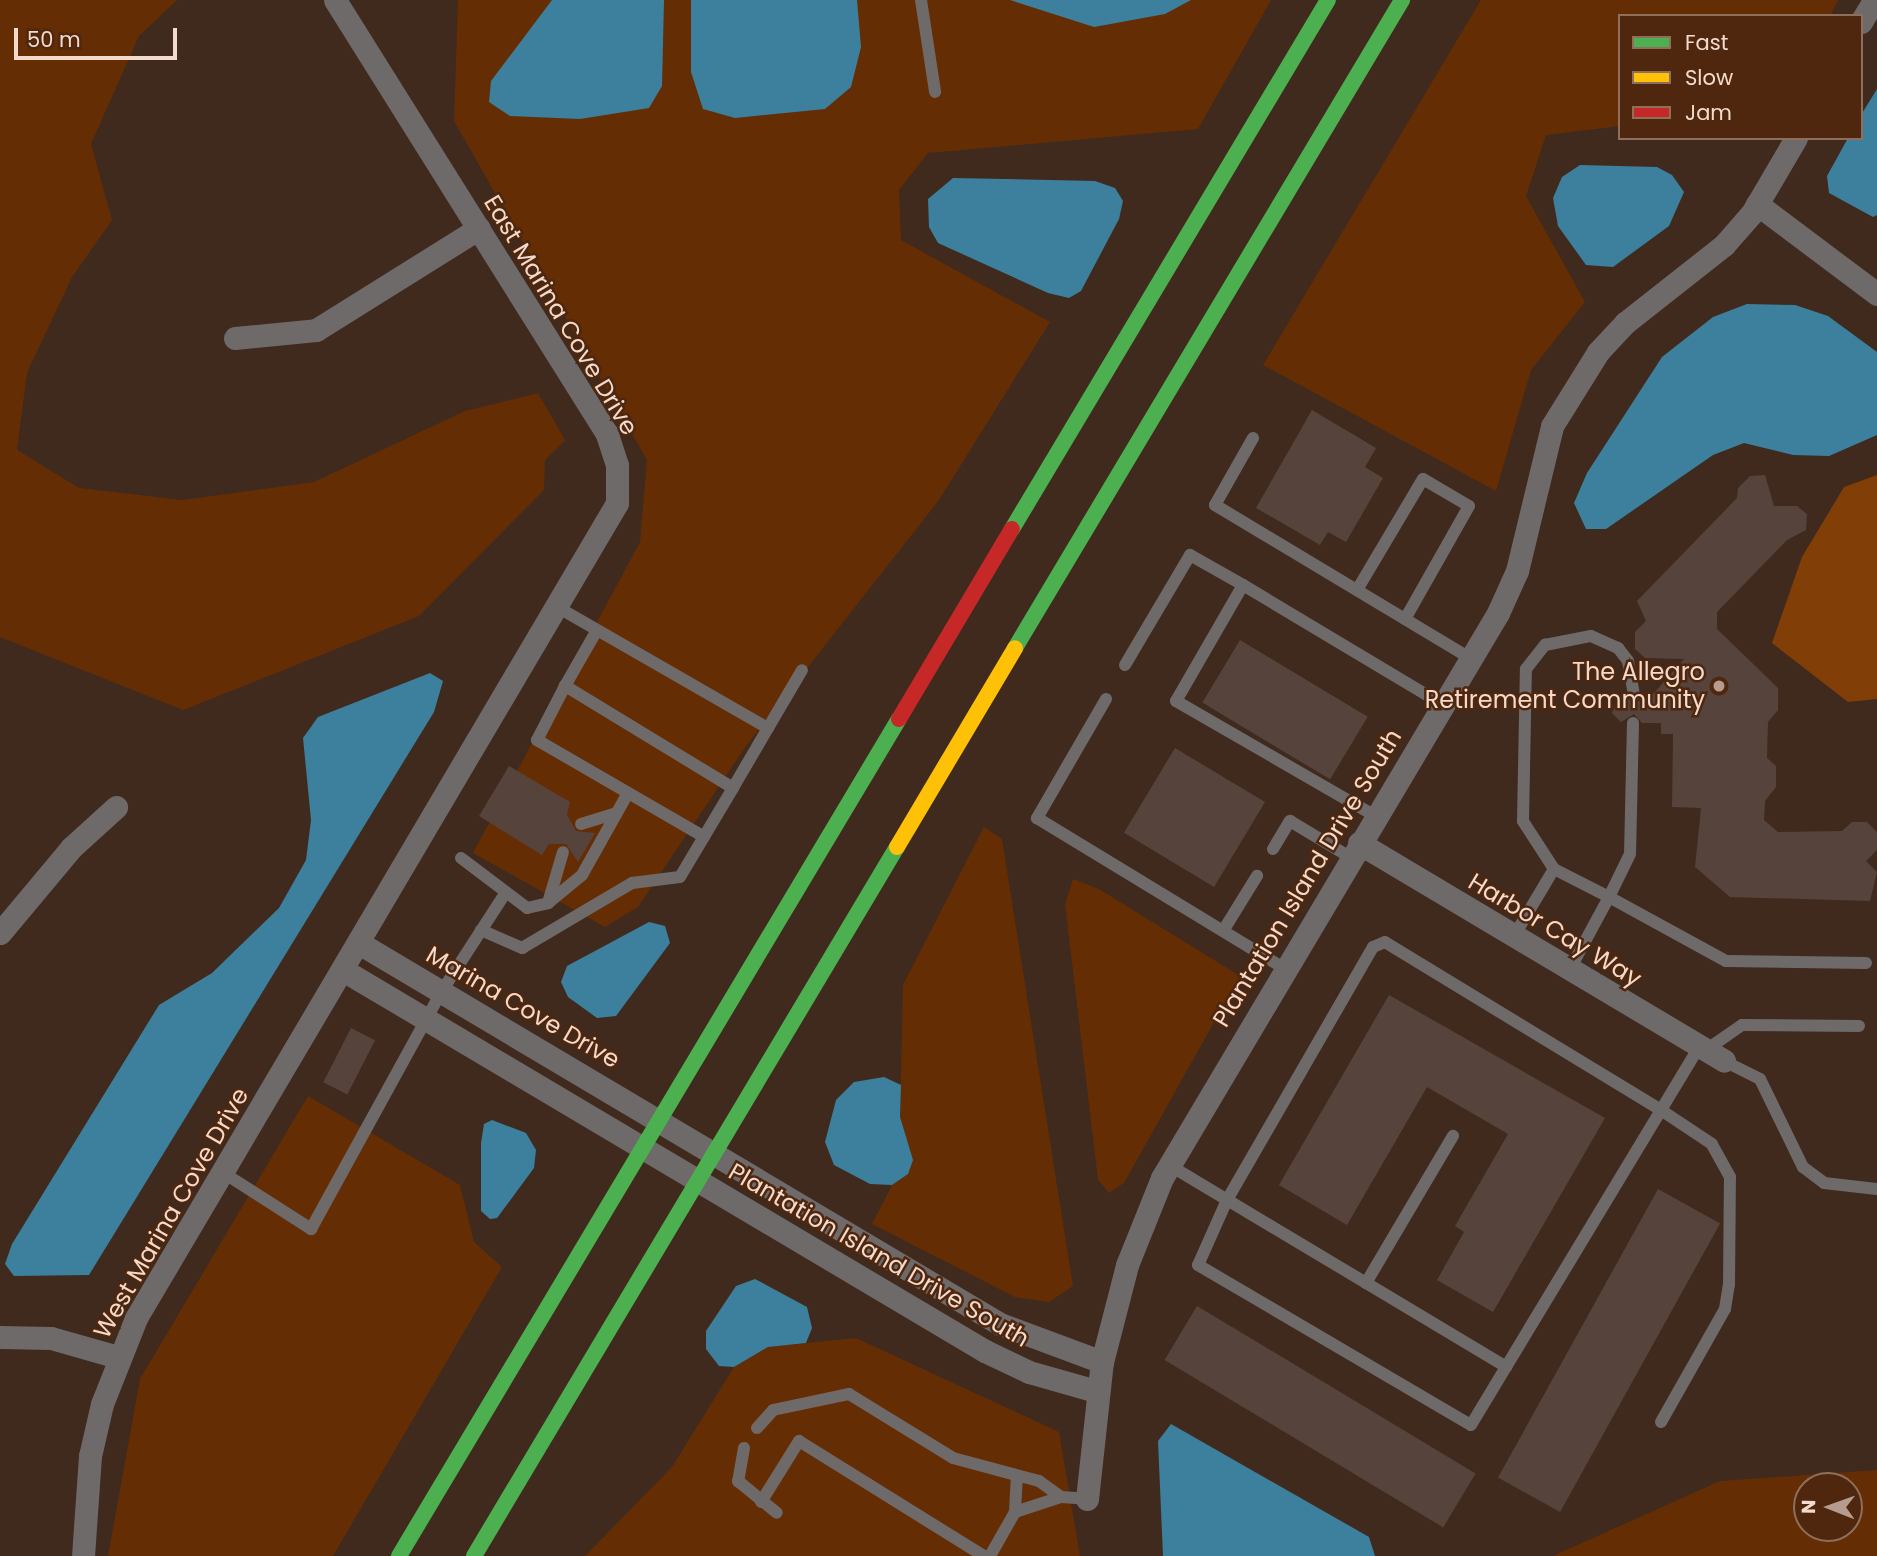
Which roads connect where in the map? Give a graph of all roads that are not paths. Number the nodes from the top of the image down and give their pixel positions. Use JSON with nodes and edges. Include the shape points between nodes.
{"nodes":[{"id":1,"x":335,"y":0,"type":"edge"},
{"id":2,"x":921,"y":0,"type":"edge"},
{"id":3,"x":1328,"y":0,"type":"edge"},
{"id":4,"x":1402,"y":0,"type":"edge"},
{"id":5,"x":1874,"y":0,"type":"edge"},
{"id":6,"x":1863,"y":19,"type":"edge"},
{"id":7,"x":935,"y":92,"type":"dead end"},
{"id":8,"x":1795,"y":140,"type":"edge"},
{"id":9,"x":1757,"y":204,"type":"junction"},
{"id":10,"x":479,"y":228,"type":"junction"},
{"id":11,"x":1877,"y":294,"type":"edge"},
{"id":12,"x":235,"y":338,"type":"dead end"},
{"id":13,"x":1253,"y":438,"type":"dead end"},
{"id":14,"x":1243,"y":585,"type":"junction"},
{"id":15,"x":1357,"y":590,"type":"junction"},
{"id":16,"x":559,"y":608,"type":"junction"},
{"id":17,"x":1405,"y":619,"type":"junction"},
{"id":18,"x":597,"y":630,"type":"junction"},
{"id":19,"x":1470,"y":658,"type":"junction"},
{"id":20,"x":1125,"y":665,"type":"dead end"},
{"id":21,"x":802,"y":670,"type":"dead end"},
{"id":22,"x":565,"y":686,"type":"junction"},
{"id":23,"x":1633,"y":694,"type":"dead end"},
{"id":24,"x":1106,"y":699,"type":"dead end"},
{"id":25,"x":1442,"y":704,"type":"junction"},
{"id":26,"x":1633,"y":723,"type":"dead end"},
{"id":27,"x":768,"y":728,"type":"junction"},
{"id":28,"x":733,"y":788,"type":"junction"},
{"id":29,"x":628,"y":793,"type":"junction"},
{"id":30,"x":116,"y":807,"type":"dead end"},
{"id":31,"x":614,"y":814,"type":"junction"},
{"id":32,"x":1375,"y":816,"type":"junction"},
{"id":33,"x":581,"y":824,"type":"dead end"},
{"id":34,"x":704,"y":837,"type":"junction"},
{"id":35,"x":1273,"y":849,"type":"dead end"},
{"id":36,"x":1354,"y":850,"type":"junction"},
{"id":37,"x":563,"y":852,"type":"dead end"},
{"id":38,"x":461,"y":858,"type":"dead end"},
{"id":39,"x":1554,"y":869,"type":"junction"},
{"id":40,"x":1257,"y":876,"type":"dead end"},
{"id":41,"x":504,"y":895,"type":"junction"},
{"id":42,"x":1609,"y":897,"type":"junction"},
{"id":43,"x":548,"y":903,"type":"junction"},
{"id":44,"x":481,"y":930,"type":"junction"},
{"id":45,"x":1223,"y":931,"type":"junction"},
{"id":46,"x":0,"y":933,"type":"edge"},
{"id":47,"x":1514,"y":936,"type":"junction"},
{"id":48,"x":351,"y":956,"type":"junction"},
{"id":49,"x":1866,"y":963,"type":"dead end"},
{"id":50,"x":1284,"y":968,"type":"junction"},
{"id":51,"x":1570,"y":970,"type":"junction"},
{"id":52,"x":442,"y":991,"type":"junction"},
{"id":53,"x":426,"y":1020,"type":"junction"},
{"id":54,"x":1858,"y":1026,"type":"dead end"},
{"id":55,"x":1710,"y":1053,"type":"junction"},
{"id":56,"x":1661,"y":1110,"type":"junction"},
{"id":57,"x":660,"y":1117,"type":"junction"},
{"id":58,"x":1453,"y":1136,"type":"dead end"},
{"id":59,"x":642,"y":1147,"type":"junction"},
{"id":60,"x":716,"y":1151,"type":"junction"},
{"id":61,"x":1169,"y":1165,"type":"junction"},
{"id":62,"x":222,"y":1172,"type":"junction"},
{"id":63,"x":698,"y":1181,"type":"junction"},
{"id":64,"x":1877,"y":1189,"type":"edge"},
{"id":65,"x":1227,"y":1200,"type":"junction"},
{"id":66,"x":1366,"y":1283,"type":"junction"},
{"id":67,"x":0,"y":1338,"type":"edge"},
{"id":68,"x":118,"y":1357,"type":"junction"},
{"id":69,"x":1102,"y":1362,"type":"junction"},
{"id":70,"x":1506,"y":1367,"type":"junction"},
{"id":71,"x":1096,"y":1391,"type":"junction"},
{"id":72,"x":1661,"y":1422,"type":"dead end"},
{"id":73,"x":757,"y":1428,"type":"dead end"},
{"id":74,"x":744,"y":1448,"type":"dead end"},
{"id":75,"x":1017,"y":1476,"type":"junction"},
{"id":76,"x":1061,"y":1497,"type":"junction"},
{"id":77,"x":1087,"y":1499,"type":"joint"},
{"id":78,"x":761,"y":1502,"type":"junction"},
{"id":79,"x":1015,"y":1512,"type":"junction"},
{"id":80,"x":777,"y":1513,"type":"dead end"},
{"id":81,"x":83,"y":1556,"type":"edge"},
{"id":82,"x":399,"y":1556,"type":"edge"},
{"id":83,"x":474,"y":1556,"type":"edge"},
{"id":84,"x":984,"y":1556,"type":"edge"},
{"id":85,"x":990,"y":1556,"type":"edge"}],
"edges":[{"from":1,"to":10,"type":"street","name":"East Marina Cove Drive"},
{"from":2,"to":7,"type":"lane"},
{"from":3,"to":57,"type":"main road"},
{"from":4,"to":60,"type":"main road"},
{"from":5,"to":6,"type":"street"},
{"from":8,"to":9,"type":"street","name":"Plantation Island Drive South"},
{"from":9,"to":11,"type":"street"},
{"from":9,"to":19,"type":"street","name":"Plantation Island Drive South","via":[[1724,245],[1625,323],[1576,385],[1552,426],[1534,481],[1517,571]]},
{"from":10,"to":12,"type":"street","via":[[316,330]]},
{"from":10,"to":16,"type":"street","name":"East Marina Cove Drive","via":[[616,456],[619,479],[610,524]]},
{"from":13,"to":15,"type":"lane","via":[[1215,505]]},
{"from":14,"to":20,"type":"lane","via":[[1190,555]]},
{"from":14,"to":25,"type":"lane"},
{"from":14,"to":32,"type":"lane","via":[[1176,701]]},
{"from":15,"to":17,"type":"lane"},
{"from":15,"to":17,"type":"lane","via":[[1423,479],[1469,506]]},
{"from":16,"to":18,"type":"lane"},
{"from":16,"to":48,"type":"street","name":"East Marina Cove Drive"},
{"from":17,"to":19,"type":"lane"},
{"from":18,"to":22,"type":"lane"},
{"from":18,"to":27,"type":"lane"},
{"from":19,"to":25,"type":"street","name":"Plantation Island Drive South"},
{"from":21,"to":27,"type":"lane"},
{"from":22,"to":28,"type":"lane"},
{"from":22,"to":29,"type":"lane","via":[[537,740]]},
{"from":23,"to":39,"type":"lane","via":[[1628,661],[1618,648],[1591,636],[1545,645],[1526,669],[1523,821]]},
{"from":24,"to":45,"type":"lane","via":[[1037,818]]},
{"from":25,"to":32,"type":"street","name":"Plantation Island Drive South"},
{"from":26,"to":42,"type":"lane","via":[[1630,854]]},
{"from":27,"to":28,"type":"lane"},
{"from":28,"to":34,"type":"lane"},
{"from":29,"to":31,"type":"lane"},
{"from":29,"to":34,"type":"lane"},
{"from":30,"to":46,"type":"street","via":[[71,848]]},
{"from":31,"to":33,"type":"lane"},
{"from":31,"to":43,"type":"lane","via":[[582,875]]},
{"from":32,"to":36,"type":"street","name":"Plantation Island Drive South"},
{"from":34,"to":44,"type":"lane","via":[[680,877],[632,883],[522,948]]},
{"from":35,"to":36,"type":"lane","via":[[1290,821]]},
{"from":36,"to":47,"type":"street","name":"Harbor Cay Way"},
{"from":36,"to":50,"type":"street","name":"Plantation Island Drive South"},
{"from":37,"to":43,"type":"lane"},
{"from":38,"to":41,"type":"lane"},
{"from":39,"to":42,"type":"lane"},
{"from":39,"to":47,"type":"lane"},
{"from":40,"to":45,"type":"lane"},
{"from":41,"to":43,"type":"lane","via":[[527,908]]},
{"from":41,"to":44,"type":"lane"},
{"from":42,"to":49,"type":"lane","via":[[1726,961]]},
{"from":42,"to":51,"type":"lane"},
{"from":44,"to":52,"type":"lane"},
{"from":45,"to":50,"type":"lane"},
{"from":47,"to":51,"type":"street","name":"Harbor Cay Way"},
{"from":48,"to":52,"type":"street","name":"Marina Cove Drive"},
{"from":48,"to":53,"type":"street"},
{"from":48,"to":62,"type":"street","name":"West Marina Cove Drive"},
{"from":50,"to":61,"type":"street","name":"Plantation Island Drive South"},
{"from":51,"to":55,"type":"street","name":"Harbor Cay Way"},
{"from":52,"to":53,"type":"lane"},
{"from":52,"to":57,"type":"street","name":"Marina Cove Drive"},
{"from":53,"to":59,"type":"street"},
{"from":53,"to":62,"type":"lane","via":[[312,1229]]},
{"from":54,"to":55,"type":"lane","via":[[1742,1025]]},
{"from":55,"to":56,"type":"lane"},
{"from":55,"to":64,"type":"lane","via":[[1760,1079],[1803,1167],[1824,1183]]},
{"from":56,"to":65,"type":"lane","via":[[1385,942],[1373,947]]},
{"from":56,"to":70,"type":"lane"},
{"from":56,"to":72,"type":"lane","via":[[1712,1144],[1730,1177],[1725,1308]]},
{"from":57,"to":59,"type":"main road"},
{"from":57,"to":60,"type":"street","name":"Plantation Island Drive South"},
{"from":58,"to":66,"type":"lane"},
{"from":59,"to":63,"type":"street","name":"Plantation Island Drive South"},
{"from":59,"to":82,"type":"main road"},
{"from":60,"to":63,"type":"main road"},
{"from":60,"to":69,"type":"street","name":"Plantation Island Drive South","via":[[1000,1324]]},
{"from":61,"to":65,"type":"lane"},
{"from":61,"to":69,"type":"street","name":"Plantation Island Drive South","via":[[1127,1265]]},
{"from":62,"to":68,"type":"street","name":"West Marina Cove Drive"},
{"from":63,"to":71,"type":"street","name":"Plantation Island Drive South","via":[[985,1351],[1029,1372]]},
{"from":63,"to":83,"type":"main road"},
{"from":65,"to":66,"type":"lane"},
{"from":65,"to":70,"type":"lane","via":[[1198,1265],[1471,1425]]},
{"from":66,"to":70,"type":"lane"},
{"from":67,"to":68,"type":"street","via":[[51,1338]]},
{"from":68,"to":81,"type":"street","name":"West Marina Cove Drive","via":[[90,1456]]},
{"from":69,"to":71,"type":"street","name":"Plantation Island Drive South"},
{"from":71,"to":77,"type":"street","name":"Plantation Island Drive South"},
{"from":73,"to":75,"type":"lane","via":[[773,1410],[849,1394],[953,1458]]},
{"from":74,"to":78,"type":"lane","via":[[738,1481]]},
{"from":75,"to":76,"type":"lane"},
{"from":75,"to":79,"type":"lane"},
{"from":76,"to":77,"type":"lane"},
{"from":76,"to":79,"type":"lane"},
{"from":78,"to":80,"type":"lane"},
{"from":78,"to":84,"type":"lane","via":[[799,1441]]},
{"from":79,"to":85,"type":"lane"}]}
